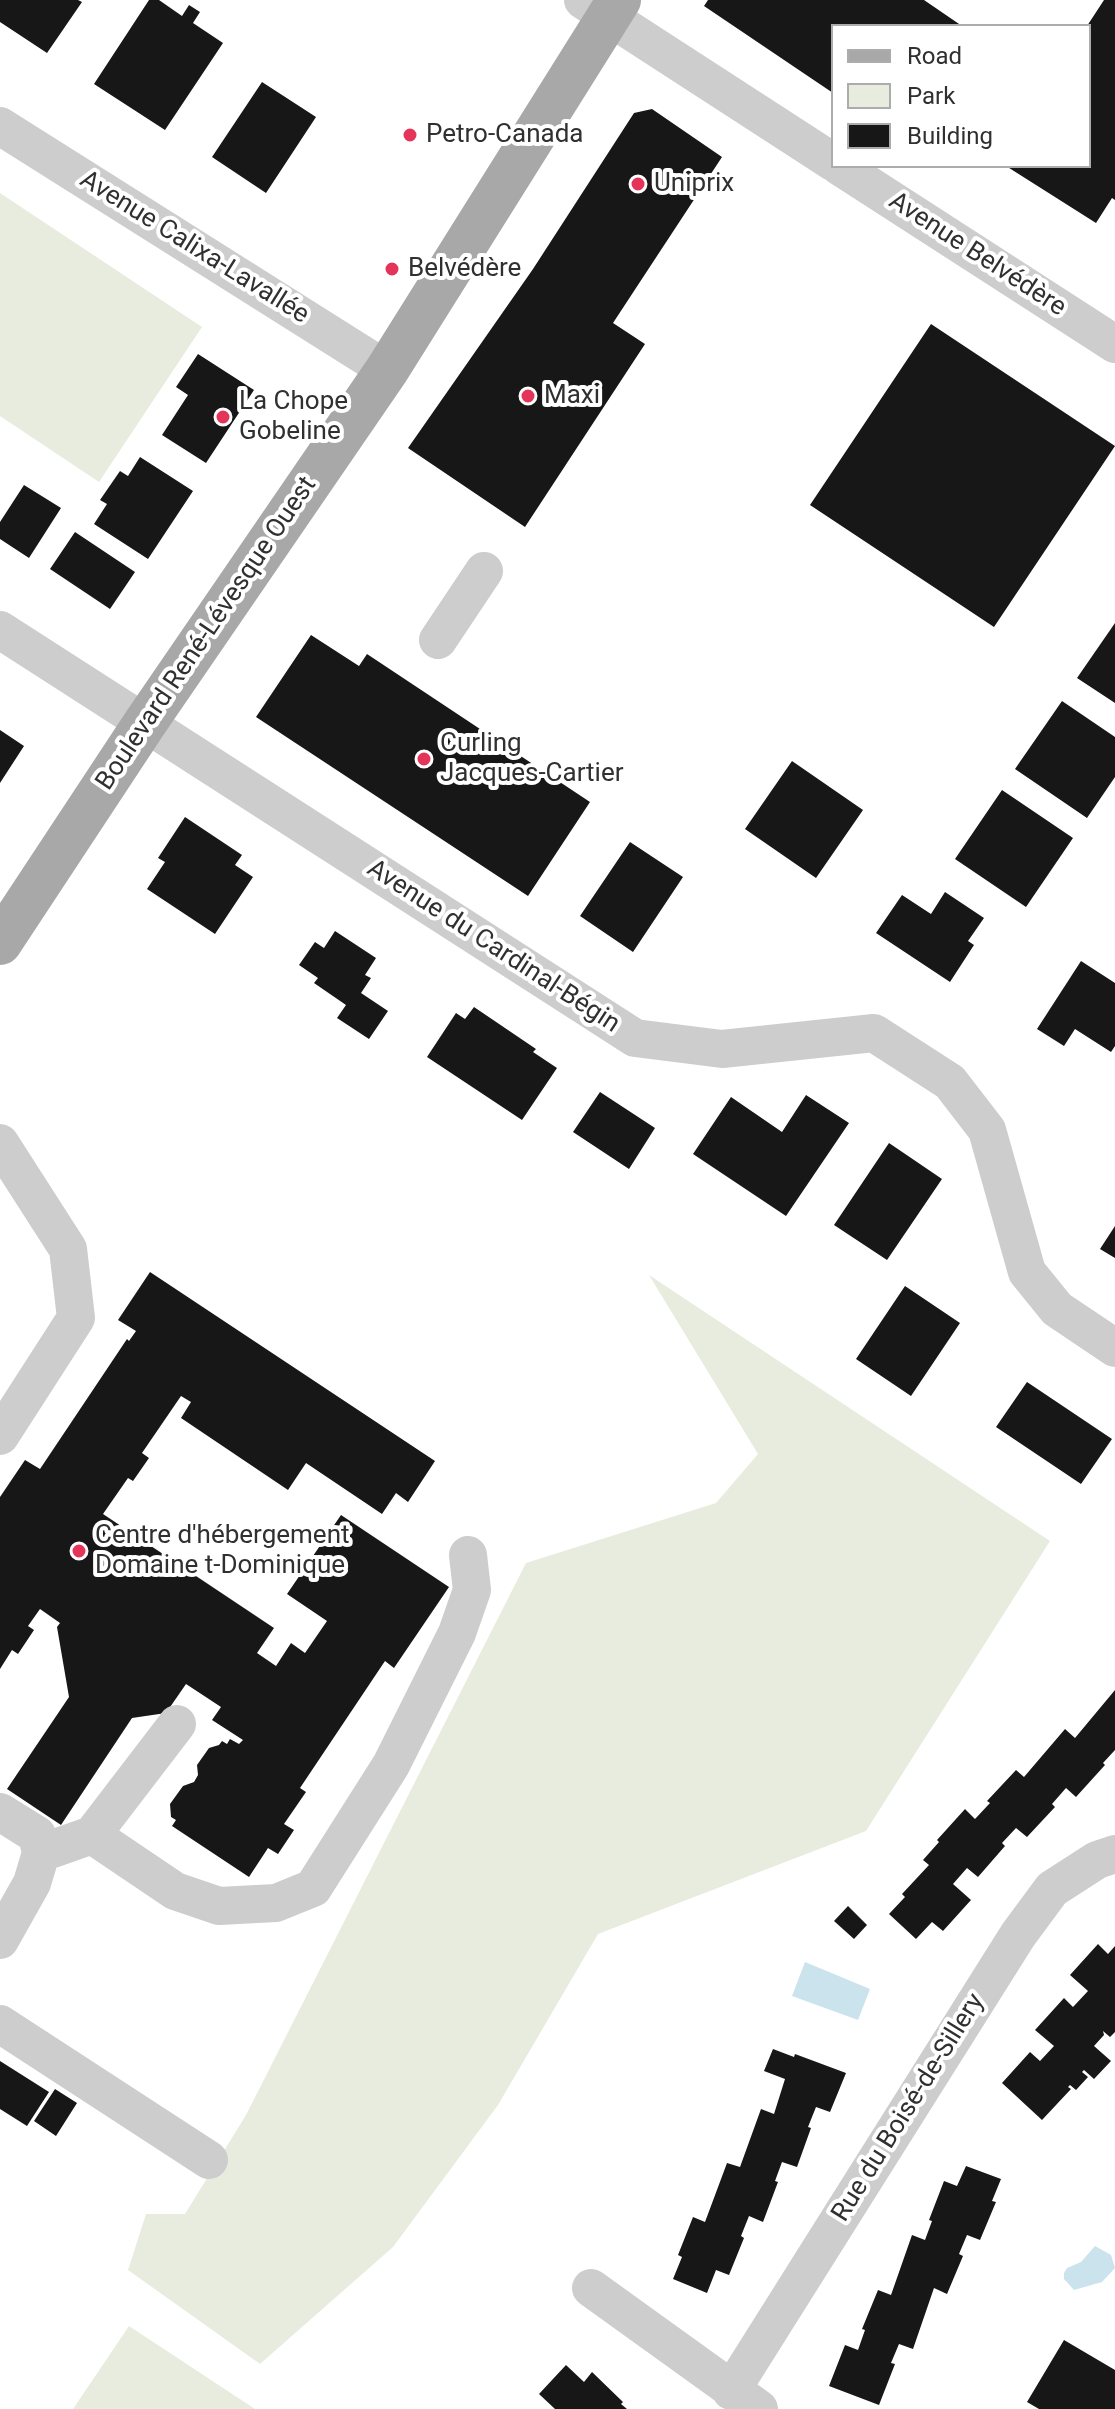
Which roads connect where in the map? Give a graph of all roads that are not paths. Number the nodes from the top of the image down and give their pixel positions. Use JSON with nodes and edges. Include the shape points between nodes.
{"nodes":[{"id":1,"x":603,"y":6,"type":"edge"},
{"id":2,"x":0,"y":126,"type":"edge"},
{"id":3,"x":831,"y":161,"type":"edge"},
{"id":4,"x":842,"y":168,"type":"edge"},
{"id":5,"x":1115,"y":344,"type":"edge"},
{"id":6,"x":387,"y":370,"type":"junction"},
{"id":7,"x":484,"y":571,"type":"dead end"},
{"id":8,"x":0,"y":630,"type":"edge"},
{"id":9,"x":438,"y":640,"type":"dead end"},
{"id":10,"x":145,"y":723,"type":"junction"},
{"id":11,"x":0,"y":943,"type":"edge"},
{"id":12,"x":0,"y":1143,"type":"edge"},
{"id":13,"x":1115,"y":1348,"type":"edge"},
{"id":14,"x":0,"y":1436,"type":"edge"},
{"id":15,"x":468,"y":1555,"type":"dead end"},
{"id":16,"x":177,"y":1724,"type":"dead end"},
{"id":17,"x":0,"y":1812,"type":"edge"},
{"id":18,"x":92,"y":1835,"type":"junction"},
{"id":19,"x":41,"y":1853,"type":"junction"},
{"id":20,"x":1115,"y":1854,"type":"edge"},
{"id":21,"x":0,"y":1940,"type":"edge"},
{"id":22,"x":0,"y":2024,"type":"edge"},
{"id":23,"x":209,"y":2160,"type":"dead end"},
{"id":24,"x":591,"y":2288,"type":"dead end"},
{"id":25,"x":745,"y":2400,"type":"edge"}],
"edges":[{"from":1,"to":3,"type":"street"},
{"from":1,"to":6,"type":"main road","name":"Boulevard René-Lévesque Ouest"},
{"from":2,"to":6,"type":"street","name":"Avenue Calixa-Lavallée"},
{"from":4,"to":5,"type":"street","name":"Avenue Belvédère"},
{"from":6,"to":10,"type":"main road","name":"Boulevard René-Lévesque Ouest"},
{"from":7,"to":9,"type":"street"},
{"from":8,"to":10,"type":"street","name":"Avenue du Cardinal-Bégin"},
{"from":10,"to":11,"type":"main road","name":"Boulevard René-Lévesque Ouest"},
{"from":10,"to":13,"type":"street","name":"Avenue du Cardinal-Bégin","via":[[635,1038],[722,1049],[874,1033],[950,1082],[987,1130],[1027,1272],[1057,1309]]},
{"from":12,"to":14,"type":"street","via":[[68,1249],[76,1318]]},
{"from":15,"to":18,"type":"street","via":[[472,1590],[457,1633],[391,1765],[313,1888],[276,1903],[219,1906],[175,1891]]},
{"from":16,"to":18,"type":"street"},
{"from":17,"to":19,"type":"street","via":[[37,1835]]},
{"from":18,"to":19,"type":"street"},
{"from":19,"to":21,"type":"street","via":[[32,1883]]},
{"from":20,"to":25,"type":"street","name":"Rue du Boisé-de-Sillery","via":[[1052,1889],[1018,1935]]},
{"from":22,"to":23,"type":"street"},
{"from":24,"to":25,"type":"street","name":"Rue du Boisé-de-Sillery"}]}
